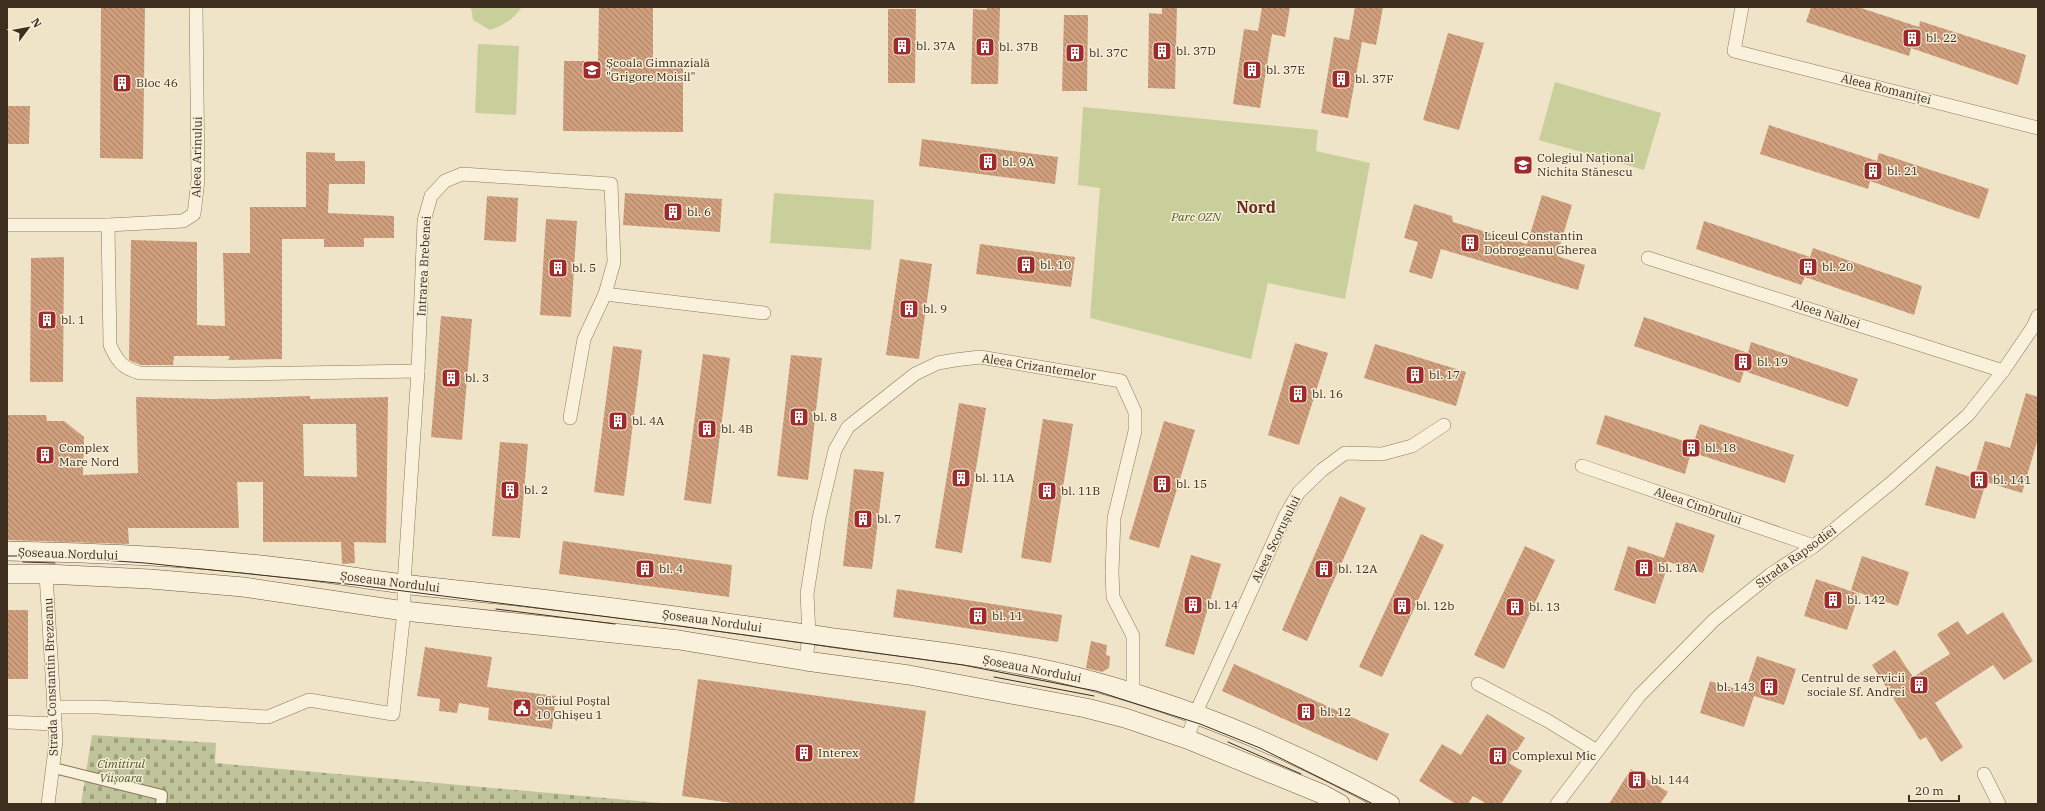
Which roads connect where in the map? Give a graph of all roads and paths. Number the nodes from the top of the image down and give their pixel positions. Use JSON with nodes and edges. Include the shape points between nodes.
{"nodes":[{"id":1,"x":196,"y":7,"type":"edge"},
{"id":2,"x":1742,"y":7,"type":"edge"},
{"id":3,"x":2038,"y":128,"type":"edge"},
{"id":4,"x":108,"y":225,"type":"junction"},
{"id":5,"x":7,"y":226,"type":"edge"},
{"id":6,"x":1648,"y":258,"type":"dead end"},
{"id":7,"x":605,"y":294,"type":"junction"},
{"id":8,"x":764,"y":313,"type":"dead end"},
{"id":9,"x":2038,"y":316,"type":"edge"},
{"id":10,"x":418,"y":371,"type":"junction"},
{"id":11,"x":2003,"y":371,"type":"junction"},
{"id":12,"x":570,"y":418,"type":"dead end"},
{"id":13,"x":1444,"y":425,"type":"dead end"},
{"id":14,"x":1582,"y":466,"type":"dead end"},
{"id":15,"x":1814,"y":546,"type":"junction"},
{"id":16,"x":7,"y":551,"type":"edge"},
{"id":17,"x":7,"y":574,"type":"edge"},
{"id":18,"x":46,"y":574,"type":"junction"},
{"id":19,"x":404,"y":584,"type":"junction"},
{"id":20,"x":404,"y":611,"type":"junction"},
{"id":21,"x":809,"y":634,"type":"junction"},
{"id":22,"x":806,"y":661,"type":"junction"},
{"id":23,"x":1478,"y":684,"type":"dead end"},
{"id":24,"x":1132,"y":693,"type":"junction"},
{"id":25,"x":53,"y":707,"type":"junction"},
{"id":26,"x":1195,"y":713,"type":"junction"},
{"id":27,"x":7,"y":722,"type":"edge"},
{"id":28,"x":55,"y":724,"type":"junction"},
{"id":29,"x":1187,"y":739,"type":"junction"},
{"id":30,"x":1597,"y":751,"type":"junction"},
{"id":31,"x":54,"y":768,"type":"junction"},
{"id":32,"x":1984,"y":774,"type":"dead end"},
{"id":33,"x":48,"y":804,"type":"edge"},
{"id":34,"x":161,"y":804,"type":"edge"},
{"id":35,"x":1340,"y":804,"type":"edge"},
{"id":36,"x":1390,"y":804,"type":"edge"},
{"id":37,"x":1557,"y":804,"type":"edge"},
{"id":38,"x":2000,"y":804,"type":"edge"}],
"edges":[{"from":1,"to":4,"type":"street","name":"Aleea Arinului","via":[[198,180],[194,214],[183,221]]},
{"from":2,"to":3,"type":"street","name":"Aleea Romaniței","via":[[1734,51]]},
{"from":4,"to":5,"type":"street","name":"Aleea Arinului"},
{"from":4,"to":10,"type":"street","via":[[110,345],[116,359],[127,370],[140,373],[233,374]]},
{"from":6,"to":11,"type":"street","name":"Aleea Nalbei"},
{"from":7,"to":8,"type":"street"},
{"from":7,"to":10,"type":"street","name":"Intrarea Brebenei","via":[[614,262],[611,184],[462,174],[445,181],[431,196],[424,221]]},
{"from":7,"to":12,"type":"street","via":[[584,339]]},
{"from":9,"to":11,"type":"street","name":"Strada Rapsodiei"},
{"from":10,"to":19,"type":"street","name":"Intrarea Brebenei"},
{"from":11,"to":15,"type":"street","name":"Strada Rapsodiei","via":[[1968,415]]},
{"from":13,"to":26,"type":"street","name":"Aleea Scorușului","via":[[1412,446],[1382,454],[1345,453],[1299,492],[1285,516]]},
{"from":14,"to":15,"type":"street","name":"Aleea Cimbrului"},
{"from":15,"to":30,"type":"street","name":"Strada Rapsodiei","via":[[1771,574],[1714,620],[1639,696]]},
{"from":16,"to":19,"type":"main road","name":"Șoseaua Nordului","via":[[277,566]]},
{"from":17,"to":18,"type":"main road","name":"Șoseaua Nordului"},
{"from":18,"to":20,"type":"main road","name":"Șoseaua Nordului","via":[[243,587]]},
{"from":18,"to":25,"type":"street","name":"Strada Constantin Brezeanu"},
{"from":19,"to":20,"type":"street","name":"Intrarea Brebenei"},
{"from":19,"to":21,"type":"main road","name":"Șoseaua Nordului","via":[[588,604]]},
{"from":20,"to":22,"type":"main road","name":"Șoseaua Nordului","via":[[679,640]]},
{"from":20,"to":25,"type":"street","name":"Intrarea Brebenei","via":[[393,714],[309,700],[268,717],[98,707]]},
{"from":21,"to":22,"type":"street","name":"Aleea Crizantemelor"},
{"from":21,"to":24,"type":"main road","name":"Șoseaua Nordului","via":[[1056,672]]},
{"from":21,"to":24,"type":"street","name":"Aleea Crizantemelor","via":[[806,594],[819,518],[835,450],[848,428],[915,374],[938,363],[980,358],[1093,375],[1121,381],[1135,412],[1135,431],[1114,518],[1112,547],[1113,597],[1133,636]]},
{"from":22,"to":29,"type":"main road","name":"Șoseaua Nordului","via":[[909,675],[1086,708]]},
{"from":23,"to":30,"type":"street","via":[[1548,721]]},
{"from":24,"to":26,"type":"main road","name":"Șoseaua Nordului"},
{"from":25,"to":28,"type":"street","name":"Strada Constantin Brezeanu"},
{"from":26,"to":29,"type":"street","name":"Aleea Scorușului"},
{"from":26,"to":36,"type":"main road","name":"Șoseaua Nordului","via":[[1295,754]]},
{"from":27,"to":28,"type":"street"},
{"from":28,"to":31,"type":"street","name":"Strada Constantin Brezeanu"},
{"from":29,"to":35,"type":"main road","name":"Șoseaua Nordului","via":[[1322,794]]},
{"from":30,"to":37,"type":"street","name":"Strada Rapsodiei"},
{"from":31,"to":33,"type":"street","name":"Strada Constantin Brezeanu"},
{"from":31,"to":34,"type":"street","via":[[162,795]]},
{"from":32,"to":38,"type":"street"}]}
